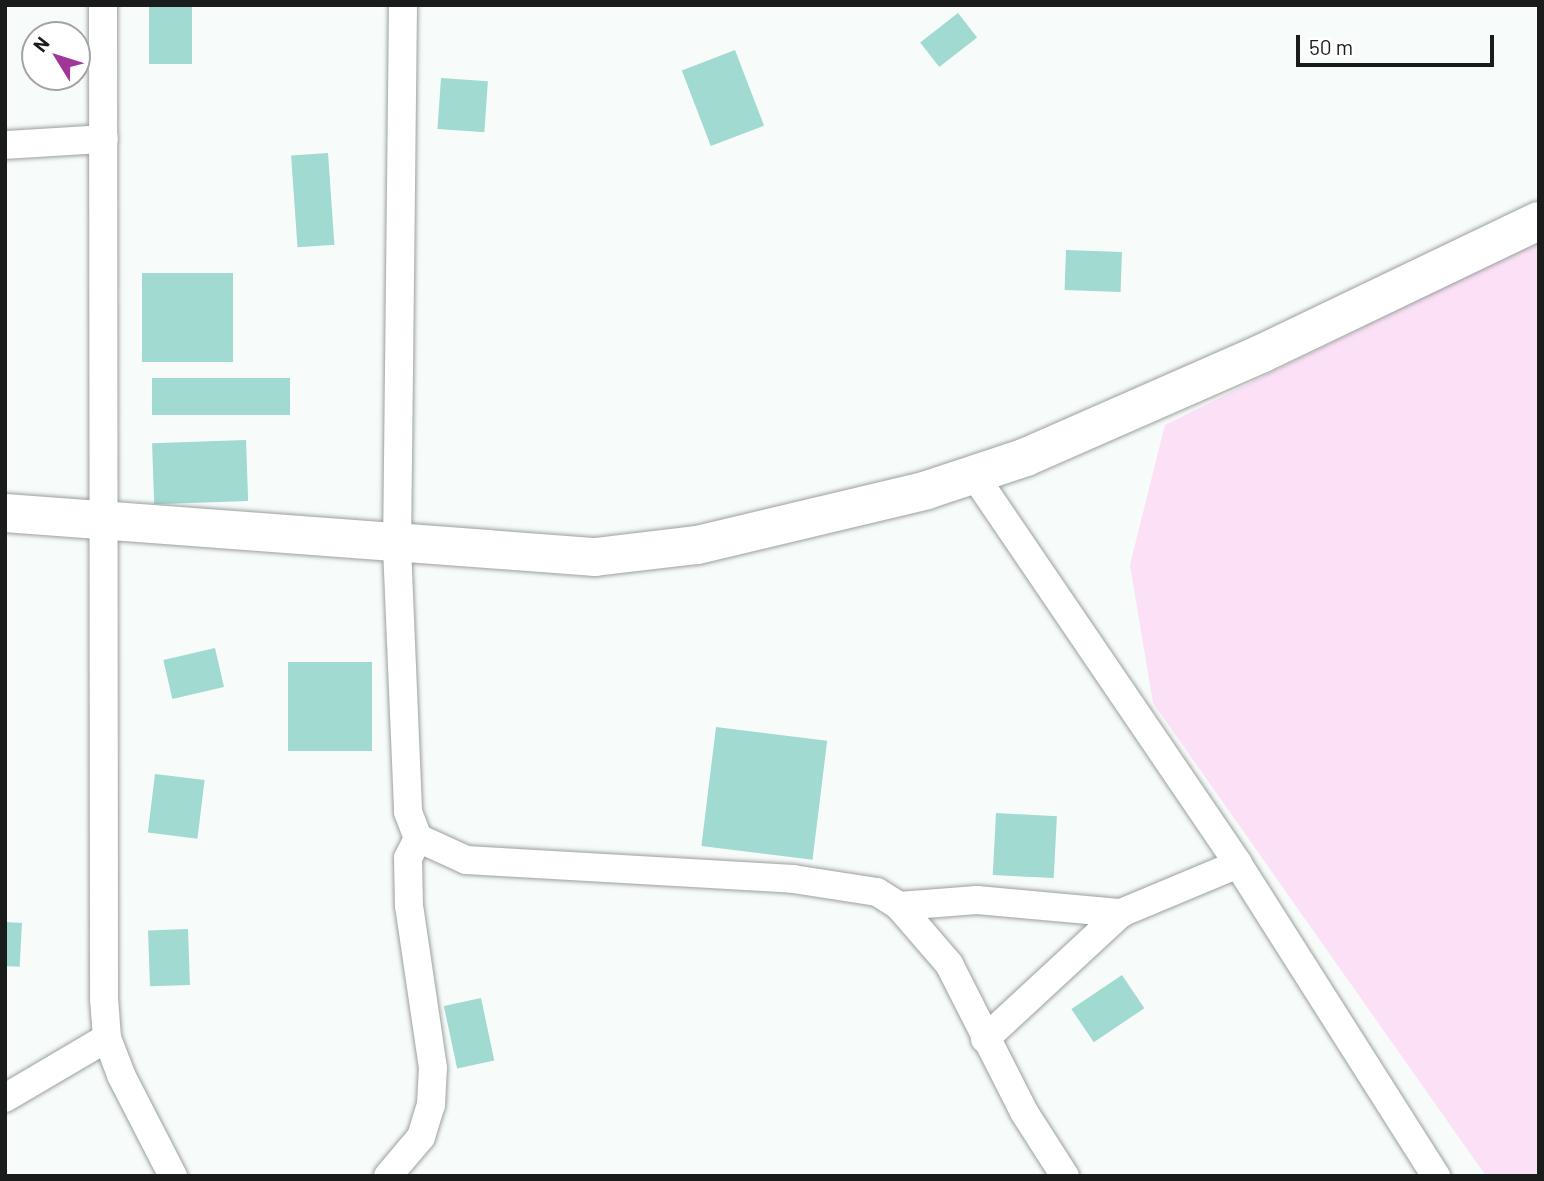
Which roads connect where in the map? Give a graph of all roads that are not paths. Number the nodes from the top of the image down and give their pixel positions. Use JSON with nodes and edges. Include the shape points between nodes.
{"nodes":[{"id":1,"x":103,"y":5,"type":"edge"},
{"id":2,"x":403,"y":5,"type":"edge"},
{"id":3,"x":104,"y":139,"type":"junction"},
{"id":4,"x":5,"y":145,"type":"edge"},
{"id":5,"x":1539,"y":221,"type":"edge"},
{"id":6,"x":974,"y":475,"type":"junction"},
{"id":7,"x":5,"y":513,"type":"edge"},
{"id":8,"x":108,"y":521,"type":"junction"},
{"id":9,"x":397,"y":547,"type":"junction"},
{"id":10,"x":418,"y":838,"type":"junction"},
{"id":11,"x":1238,"y":864,"type":"junction"},
{"id":12,"x":899,"y":906,"type":"junction"},
{"id":13,"x":1121,"y":913,"type":"junction"},
{"id":14,"x":107,"y":1038,"type":"junction"},
{"id":15,"x":985,"y":1040,"type":"junction"},
{"id":16,"x":5,"y":1098,"type":"edge"},
{"id":17,"x":173,"y":1176,"type":"edge"},
{"id":18,"x":388,"y":1176,"type":"edge"},
{"id":19,"x":1065,"y":1176,"type":"edge"},
{"id":20,"x":1436,"y":1176,"type":"edge"}],
"edges":[{"from":1,"to":3,"type":"street"},
{"from":2,"to":9,"type":"street"},
{"from":3,"to":4,"type":"street"},
{"from":3,"to":8,"type":"street"},
{"from":5,"to":6,"type":"street","via":[[1261,354]]},
{"from":6,"to":9,"type":"street","via":[[697,545],[596,557]]},
{"from":6,"to":11,"type":"street"},
{"from":7,"to":8,"type":"street"},
{"from":8,"to":9,"type":"street"},
{"from":8,"to":14,"type":"street"},
{"from":9,"to":10,"type":"street","via":[[406,786]]},
{"from":10,"to":12,"type":"street","via":[[451,858],[793,879],[877,892]]},
{"from":10,"to":18,"type":"street","via":[[408,858],[409,906],[433,1068],[431,1105],[421,1137]]},
{"from":11,"to":13,"type":"street"},
{"from":11,"to":20,"type":"street"},
{"from":12,"to":13,"type":"street","via":[[976,900]]},
{"from":12,"to":15,"type":"street","via":[[949,964]]},
{"from":13,"to":15,"type":"street"},
{"from":14,"to":16,"type":"street"},
{"from":14,"to":17,"type":"street","via":[[151,1141]]},
{"from":15,"to":19,"type":"street"}]}
